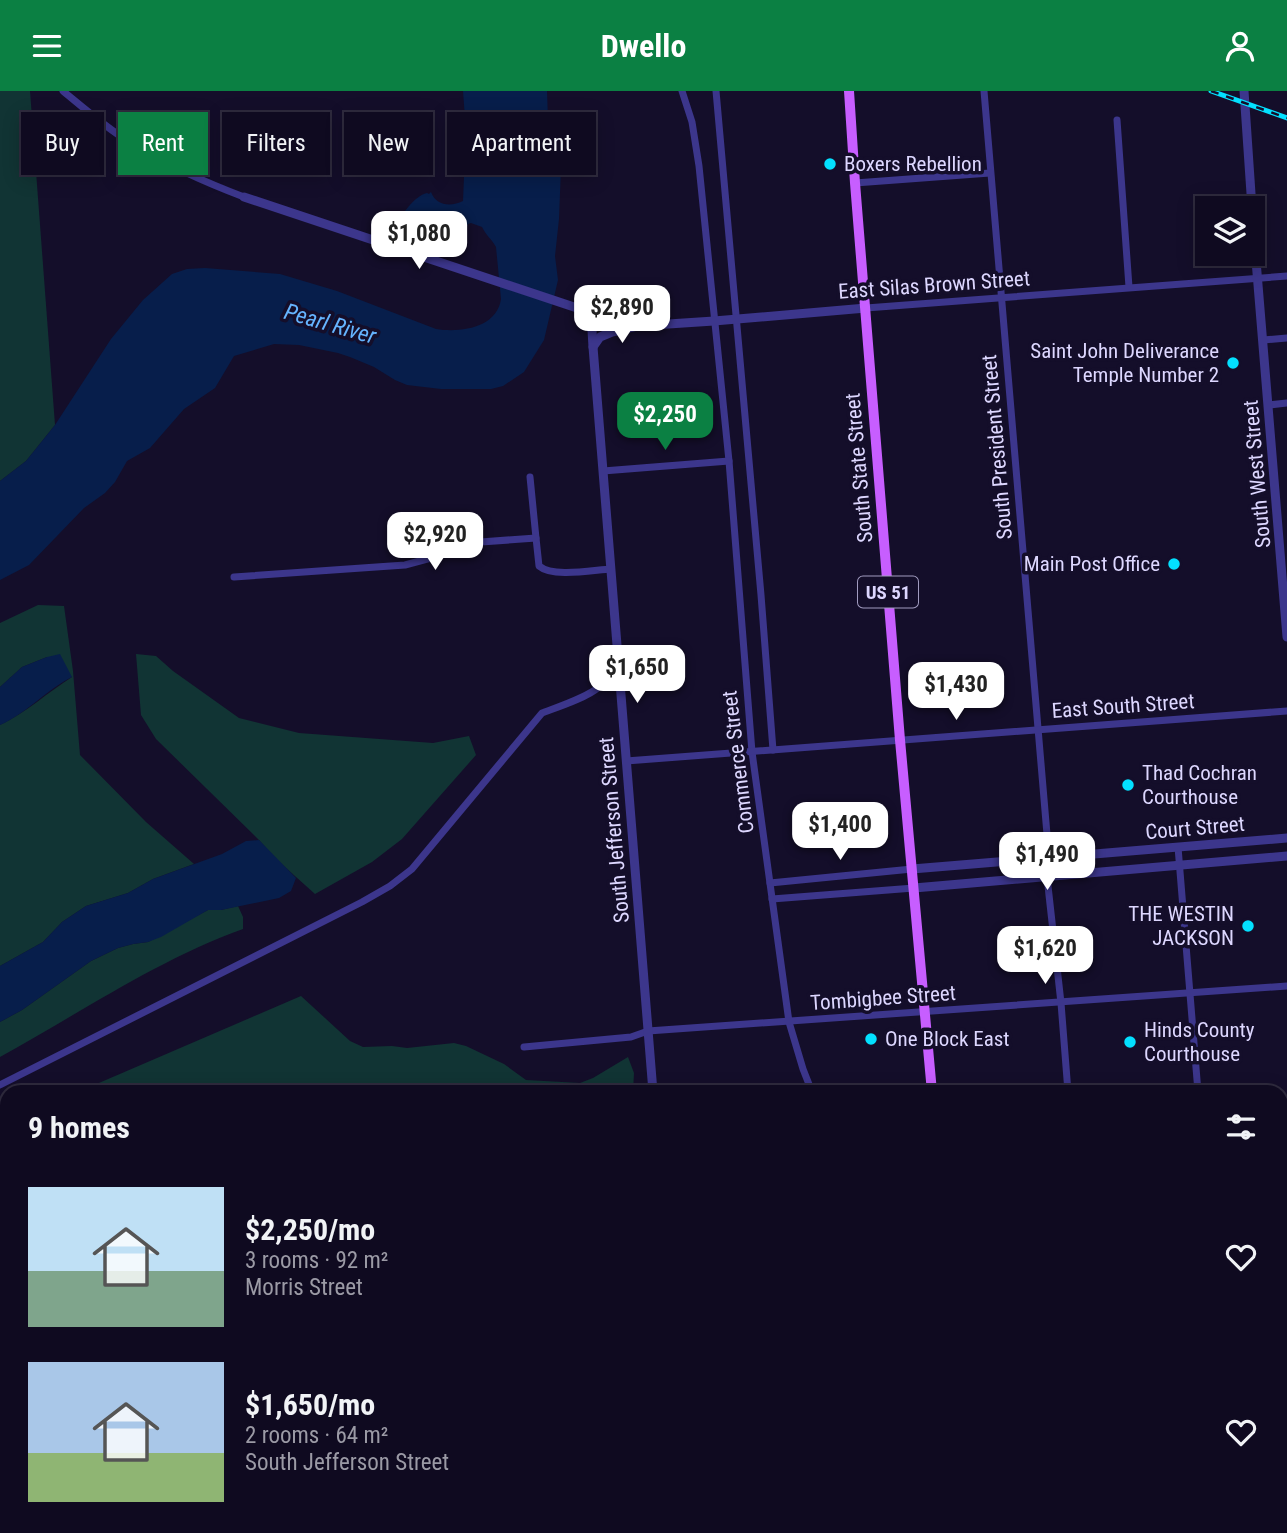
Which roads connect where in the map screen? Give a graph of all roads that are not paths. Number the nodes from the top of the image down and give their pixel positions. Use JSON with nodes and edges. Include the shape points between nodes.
{"nodes":[{"id":1,"x":63,"y":91,"type":"edge"},
{"id":2,"x":682,"y":91,"type":"edge"},
{"id":3,"x":716,"y":91,"type":"edge"},
{"id":4,"x":849,"y":91,"type":"edge"},
{"id":5,"x":984,"y":91,"type":"edge"},
{"id":6,"x":1244,"y":91,"type":"edge"},
{"id":7,"x":1117,"y":120,"type":"dead end"},
{"id":8,"x":990,"y":173,"type":"junction"},
{"id":9,"x":855,"y":183,"type":"junction"},
{"id":10,"x":1251,"y":196,"type":"edge"},
{"id":11,"x":244,"y":198,"type":"joint"},
{"id":12,"x":1256,"y":266,"type":"edge"},
{"id":13,"x":1287,"y":276,"type":"edge"},
{"id":14,"x":1257,"y":278,"type":"junction"},
{"id":15,"x":1129,"y":287,"type":"junction"},
{"id":16,"x":1001,"y":298,"type":"junction"},
{"id":17,"x":866,"y":307,"type":"junction"},
{"id":18,"x":597,"y":314,"type":"junction"},
{"id":19,"x":736,"y":320,"type":"junction"},
{"id":20,"x":714,"y":321,"type":"junction"},
{"id":21,"x":638,"y":326,"type":"junction"},
{"id":22,"x":1287,"y":338,"type":"edge"},
{"id":23,"x":1263,"y":340,"type":"junction"},
{"id":24,"x":593,"y":347,"type":"junction"},
{"id":25,"x":1287,"y":403,"type":"edge"},
{"id":26,"x":1269,"y":405,"type":"junction"},
{"id":27,"x":729,"y":461,"type":"junction"},
{"id":28,"x":603,"y":471,"type":"junction"},
{"id":29,"x":530,"y":477,"type":"dead end"},
{"id":30,"x":536,"y":538,"type":"junction"},
{"id":31,"x":611,"y":569,"type":"junction"},
{"id":32,"x":234,"y":577,"type":"dead end"},
{"id":33,"x":1287,"y":638,"type":"edge"},
{"id":34,"x":619,"y":670,"type":"junction"},
{"id":35,"x":1287,"y":711,"type":"edge"},
{"id":36,"x":1039,"y":730,"type":"junction"},
{"id":37,"x":900,"y":740,"type":"junction"},
{"id":38,"x":773,"y":750,"type":"junction"},
{"id":39,"x":752,"y":752,"type":"junction"},
{"id":40,"x":626,"y":761,"type":"junction"},
{"id":41,"x":1287,"y":838,"type":"edge"},
{"id":42,"x":1178,"y":847,"type":"junction"},
{"id":43,"x":1287,"y":856,"type":"edge"},
{"id":44,"x":1049,"y":858,"type":"junction"},
{"id":45,"x":1179,"y":866,"type":"junction"},
{"id":46,"x":912,"y":869,"type":"junction"},
{"id":47,"x":1047,"y":877,"type":"junction"},
{"id":48,"x":770,"y":883,"type":"junction"},
{"id":49,"x":914,"y":888,"type":"junction"},
{"id":50,"x":772,"y":899,"type":"junction"},
{"id":51,"x":1287,"y":986,"type":"edge"},
{"id":52,"x":1191,"y":993,"type":"junction"},
{"id":53,"x":1061,"y":1003,"type":"junction"},
{"id":54,"x":925,"y":1012,"type":"junction"},
{"id":55,"x":789,"y":1022,"type":"junction"},
{"id":56,"x":648,"y":1031,"type":"junction"},
{"id":57,"x":524,"y":1047,"type":"dead end"},
{"id":58,"x":2,"y":1085,"type":"edge"},
{"id":59,"x":652,"y":1085,"type":"edge"},
{"id":60,"x":809,"y":1085,"type":"edge"},
{"id":61,"x":931,"y":1085,"type":"edge"},
{"id":62,"x":1067,"y":1085,"type":"edge"},
{"id":63,"x":1198,"y":1085,"type":"edge"}],
"edges":[{"from":1,"to":11,"type":"street","via":[[134,145]]},
{"from":2,"to":20,"type":"street","name":"Commerce Street","via":[[699,166]]},
{"from":3,"to":19,"type":"street","name":"Commerce Street"},
{"from":4,"to":9,"type":"main road","name":"South State Street","number":"US 51"},
{"from":5,"to":8,"type":"street","name":"South President Street"},
{"from":6,"to":10,"type":"street"},
{"from":7,"to":15,"type":"street"},
{"from":8,"to":9,"type":"street"},
{"from":8,"to":16,"type":"street","name":"South President Street"},
{"from":9,"to":17,"type":"main road","name":"South State Street","number":"US 51"},
{"from":11,"to":18,"type":"street","name":"East Silas Brown Street"},
{"from":12,"to":14,"type":"street","name":"South West Street"},
{"from":13,"to":14,"type":"street","name":"East Silas Brown Street"},
{"from":14,"to":15,"type":"street","name":"East Silas Brown Street"},
{"from":14,"to":23,"type":"street","name":"South West Street"},
{"from":15,"to":16,"type":"street","name":"East Silas Brown Street"},
{"from":16,"to":17,"type":"street","name":"East Silas Brown Street"},
{"from":16,"to":36,"type":"street","name":"South President Street"},
{"from":17,"to":19,"type":"street","name":"East Silas Brown Street"},
{"from":17,"to":37,"type":"main road","name":"South State Street","number":"US 51"},
{"from":18,"to":21,"type":"street","name":"East Silas Brown Street"},
{"from":18,"to":24,"type":"street","name":"South Jefferson Street"},
{"from":19,"to":20,"type":"street","name":"East Silas Brown Street"},
{"from":19,"to":38,"type":"street","name":"Commerce Street"},
{"from":20,"to":21,"type":"street","name":"East Silas Brown Street"},
{"from":20,"to":27,"type":"street","name":"Commerce Street"},
{"from":21,"to":24,"type":"street","via":[[600,337]]},
{"from":22,"to":23,"type":"street"},
{"from":23,"to":26,"type":"street","name":"South West Street"},
{"from":24,"to":28,"type":"street","name":"South Jefferson Street"},
{"from":25,"to":26,"type":"street"},
{"from":26,"to":33,"type":"street","name":"South West Street"},
{"from":27,"to":28,"type":"street"},
{"from":27,"to":39,"type":"street","name":"Commerce Street"},
{"from":28,"to":31,"type":"street","name":"South Jefferson Street"},
{"from":29,"to":30,"type":"street"},
{"from":30,"to":31,"type":"street","via":[[543,570]]},
{"from":30,"to":32,"type":"street","via":[[467,543],[405,565]]},
{"from":31,"to":34,"type":"street","name":"South Jefferson Street"},
{"from":34,"to":40,"type":"street","name":"South Jefferson Street"},
{"from":34,"to":58,"type":"street","via":[[598,688],[542,713],[412,869],[390,887]]},
{"from":35,"to":36,"type":"street","name":"East South Street"},
{"from":36,"to":37,"type":"street","name":"East South Street"},
{"from":36,"to":44,"type":"street","name":"South President Street"},
{"from":37,"to":38,"type":"street","name":"East South Street"},
{"from":37,"to":46,"type":"main road","name":"South State Street","number":"US 51"},
{"from":38,"to":39,"type":"street","name":"East South Street"},
{"from":39,"to":40,"type":"street","name":"East South Street"},
{"from":39,"to":48,"type":"street","name":"Commerce Street"},
{"from":40,"to":56,"type":"street","name":"South Jefferson Street"},
{"from":41,"to":42,"type":"street","name":"Court Street"},
{"from":42,"to":44,"type":"street","name":"Court Street"},
{"from":42,"to":45,"type":"street"},
{"from":43,"to":45,"type":"street","name":"Court Street"},
{"from":44,"to":46,"type":"street","name":"Court Street"},
{"from":44,"to":47,"type":"street","name":"South President Street"},
{"from":45,"to":47,"type":"street","name":"Court Street"},
{"from":45,"to":52,"type":"street"},
{"from":46,"to":48,"type":"street","name":"Court Street"},
{"from":46,"to":49,"type":"main road","name":"South State Street","number":"US 51"},
{"from":47,"to":49,"type":"street","name":"Court Street"},
{"from":47,"to":53,"type":"street","name":"South President Street"},
{"from":48,"to":50,"type":"street","name":"Commerce Street"},
{"from":49,"to":50,"type":"street","name":"Court Street"},
{"from":49,"to":54,"type":"main road","name":"South State Street","number":"US 51"},
{"from":50,"to":55,"type":"street","name":"Commerce Street"},
{"from":51,"to":52,"type":"street","name":"Tombigbee Street"},
{"from":52,"to":53,"type":"street","name":"Tombigbee Street"},
{"from":52,"to":63,"type":"street"},
{"from":53,"to":54,"type":"street","name":"Tombigbee Street"},
{"from":53,"to":62,"type":"street","name":"South President Street"},
{"from":54,"to":55,"type":"street","name":"Tombigbee Street"},
{"from":54,"to":61,"type":"main road","name":"South State Street","number":"US 51"},
{"from":55,"to":56,"type":"street","name":"Tombigbee Street"},
{"from":55,"to":60,"type":"street","name":"Commerce Street"},
{"from":56,"to":57,"type":"street","name":"Tombigbee Street","via":[[631,1037]]},
{"from":56,"to":59,"type":"street","name":"South Jefferson Street"}]}
